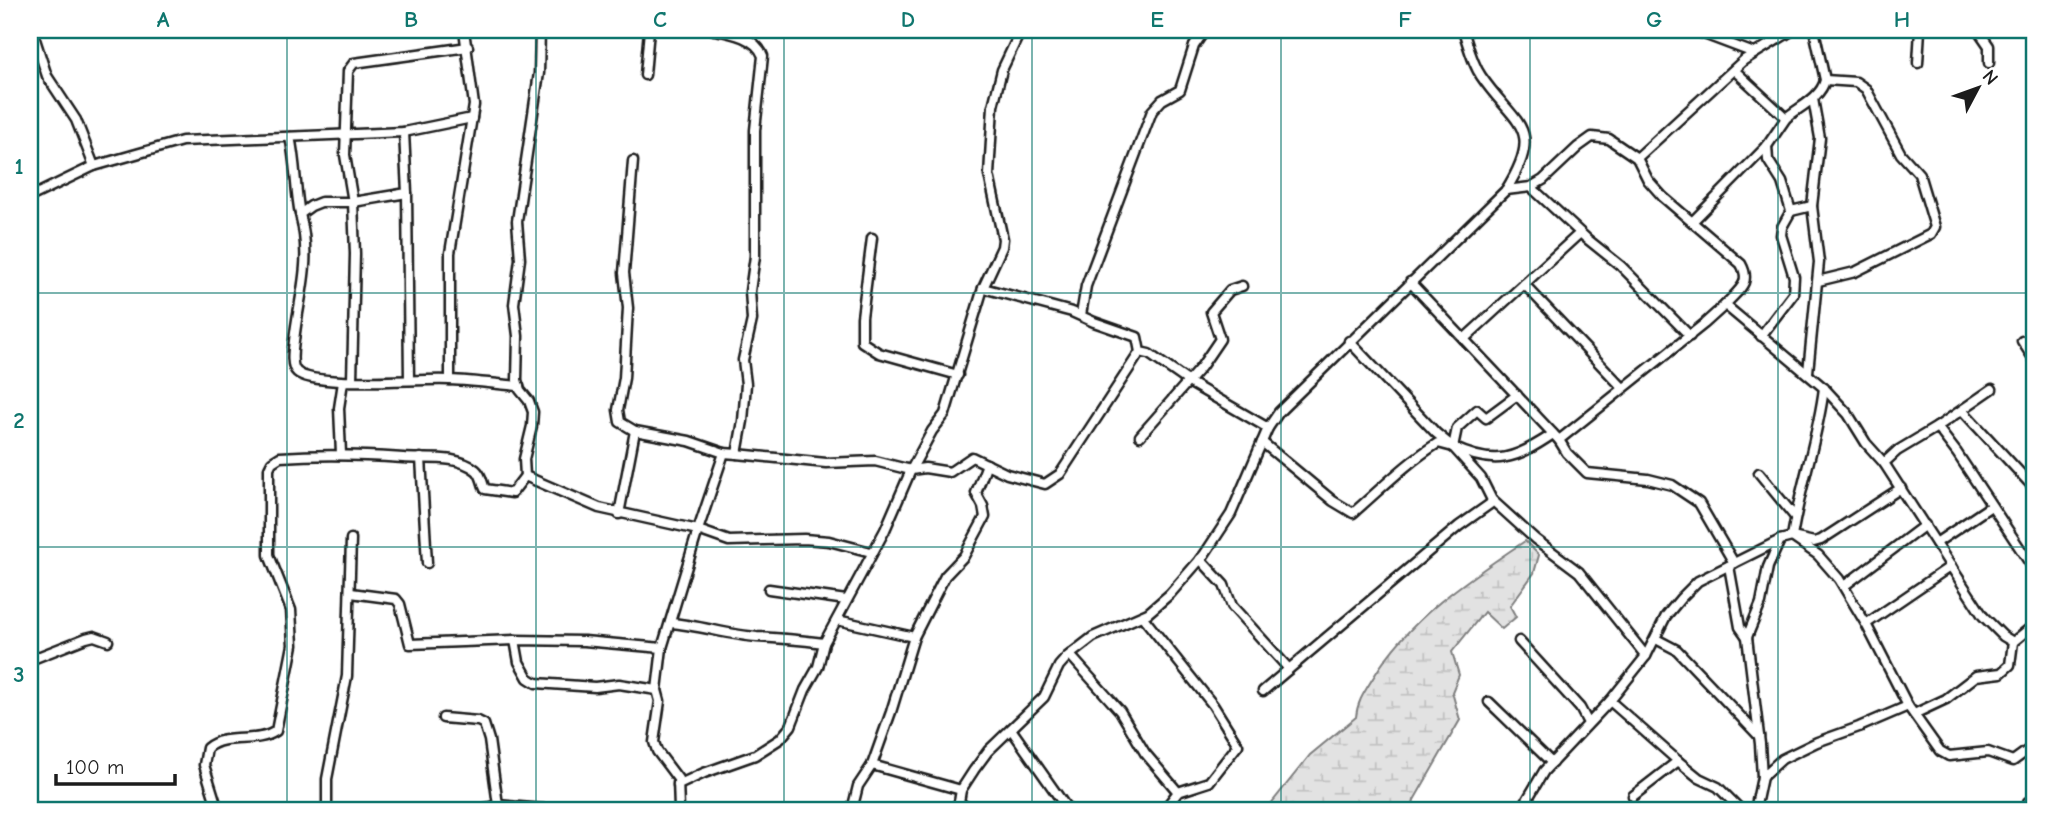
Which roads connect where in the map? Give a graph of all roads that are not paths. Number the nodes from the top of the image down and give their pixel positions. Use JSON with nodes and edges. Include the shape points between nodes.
{"nodes":[{"id":1,"x":32,"y":30,"type":"edge"},
{"id":2,"x":464,"y":30,"type":"edge"},
{"id":3,"x":540,"y":30,"type":"edge"},
{"id":4,"x":649,"y":30,"type":"edge"},
{"id":5,"x":714,"y":30,"type":"edge"},
{"id":6,"x":1021,"y":30,"type":"edge"},
{"id":7,"x":1205,"y":30,"type":"edge"},
{"id":8,"x":1464,"y":30,"type":"edge"},
{"id":9,"x":1693,"y":30,"type":"edge"},
{"id":10,"x":1793,"y":30,"type":"edge"},
{"id":11,"x":1814,"y":30,"type":"edge"},
{"id":12,"x":1920,"y":30,"type":"edge"},
{"id":13,"x":1978,"y":30,"type":"edge"},
{"id":14,"x":468,"y":47,"type":"junction"},
{"id":15,"x":1754,"y":53,"type":"junction"},
{"id":16,"x":1918,"y":63,"type":"dead end"},
{"id":17,"x":1989,"y":63,"type":"dead end"},
{"id":18,"x":1734,"y":70,"type":"junction"},
{"id":19,"x":645,"y":75,"type":"dead end"},
{"id":20,"x":1825,"y":80,"type":"junction"},
{"id":21,"x":1813,"y":99,"type":"junction"},
{"id":22,"x":472,"y":118,"type":"junction"},
{"id":23,"x":1786,"y":118,"type":"junction"},
{"id":24,"x":404,"y":132,"type":"junction"},
{"id":25,"x":347,"y":134,"type":"junction"},
{"id":26,"x":290,"y":137,"type":"junction"},
{"id":27,"x":1767,"y":146,"type":"junction"},
{"id":28,"x":1636,"y":158,"type":"junction"},
{"id":29,"x":632,"y":162,"type":"dead end"},
{"id":30,"x":94,"y":166,"type":"junction"},
{"id":31,"x":1531,"y":187,"type":"junction"},
{"id":32,"x":1506,"y":190,"type":"junction"},
{"id":33,"x":407,"y":193,"type":"junction"},
{"id":34,"x":30,"y":197,"type":"edge"},
{"id":35,"x":353,"y":202,"type":"junction"},
{"id":36,"x":1812,"y":206,"type":"junction"},
{"id":37,"x":1791,"y":211,"type":"junction"},
{"id":38,"x":300,"y":214,"type":"junction"},
{"id":39,"x":1693,"y":221,"type":"junction"},
{"id":40,"x":1580,"y":233,"type":"junction"},
{"id":41,"x":872,"y":238,"type":"dead end"},
{"id":42,"x":1818,"y":281,"type":"junction"},
{"id":43,"x":1410,"y":282,"type":"junction"},
{"id":44,"x":1524,"y":284,"type":"junction"},
{"id":45,"x":1242,"y":286,"type":"dead end"},
{"id":46,"x":983,"y":288,"type":"junction"},
{"id":47,"x":1725,"y":305,"type":"junction"},
{"id":48,"x":1081,"y":315,"type":"junction"},
{"id":49,"x":1690,"y":336,"type":"junction"},
{"id":50,"x":1760,"y":336,"type":"junction"},
{"id":51,"x":1464,"y":339,"type":"junction"},
{"id":52,"x":1349,"y":341,"type":"junction"},
{"id":53,"x":2022,"y":341,"type":"dead end"},
{"id":54,"x":1140,"y":352,"type":"junction"},
{"id":55,"x":2035,"y":360,"type":"edge"},
{"id":56,"x":1808,"y":372,"type":"junction"},
{"id":57,"x":958,"y":375,"type":"junction"},
{"id":58,"x":410,"y":380,"type":"junction"},
{"id":59,"x":450,"y":380,"type":"junction"},
{"id":60,"x":348,"y":381,"type":"junction"},
{"id":61,"x":1186,"y":381,"type":"junction"},
{"id":62,"x":519,"y":386,"type":"junction"},
{"id":63,"x":1623,"y":388,"type":"junction"},
{"id":64,"x":1824,"y":388,"type":"junction"},
{"id":65,"x":1992,"y":389,"type":"dead end"},
{"id":66,"x":1517,"y":395,"type":"junction"},
{"id":67,"x":1962,"y":410,"type":"junction"},
{"id":68,"x":1937,"y":427,"type":"junction"},
{"id":69,"x":1268,"y":428,"type":"junction"},
{"id":70,"x":635,"y":431,"type":"junction"},
{"id":71,"x":1139,"y":436,"type":"dead end"},
{"id":72,"x":1556,"y":437,"type":"junction"},
{"id":73,"x":1262,"y":442,"type":"junction"},
{"id":74,"x":1453,"y":447,"type":"junction"},
{"id":75,"x":723,"y":453,"type":"junction"},
{"id":76,"x":341,"y":454,"type":"junction"},
{"id":77,"x":737,"y":454,"type":"junction"},
{"id":78,"x":421,"y":458,"type":"junction"},
{"id":79,"x":1884,"y":463,"type":"junction"},
{"id":80,"x":987,"y":464,"type":"junction"},
{"id":81,"x":911,"y":470,"type":"junction"},
{"id":82,"x":1759,"y":473,"type":"dead end"},
{"id":83,"x":525,"y":476,"type":"junction"},
{"id":84,"x":1901,"y":488,"type":"junction"},
{"id":85,"x":2035,"y":489,"type":"edge"},
{"id":86,"x":1492,"y":500,"type":"junction"},
{"id":87,"x":1991,"y":506,"type":"junction"},
{"id":88,"x":619,"y":514,"type":"junction"},
{"id":89,"x":1795,"y":517,"type":"junction"},
{"id":90,"x":1925,"y":525,"type":"junction"},
{"id":91,"x":698,"y":530,"type":"junction"},
{"id":92,"x":1792,"y":537,"type":"junction"},
{"id":93,"x":351,"y":539,"type":"dead end"},
{"id":94,"x":1780,"y":540,"type":"junction"},
{"id":95,"x":1936,"y":543,"type":"junction"},
{"id":96,"x":871,"y":552,"type":"junction"},
{"id":97,"x":1200,"y":559,"type":"junction"},
{"id":98,"x":427,"y":563,"type":"dead end"},
{"id":99,"x":1732,"y":564,"type":"junction"},
{"id":100,"x":1951,"y":566,"type":"junction"},
{"id":101,"x":2035,"y":571,"type":"edge"},
{"id":102,"x":1844,"y":586,"type":"junction"},
{"id":103,"x":769,"y":589,"type":"dead end"},
{"id":104,"x":351,"y":593,"type":"junction"},
{"id":105,"x":846,"y":600,"type":"junction"},
{"id":106,"x":1142,"y":616,"type":"junction"},
{"id":107,"x":836,"y":620,"type":"junction"},
{"id":108,"x":670,"y":623,"type":"junction"},
{"id":109,"x":1866,"y":624,"type":"junction"},
{"id":110,"x":2035,"y":624,"type":"edge"},
{"id":111,"x":914,"y":637,"type":"junction"},
{"id":112,"x":1748,"y":637,"type":"junction"},
{"id":113,"x":1656,"y":639,"type":"junction"},
{"id":114,"x":515,"y":640,"type":"junction"},
{"id":115,"x":108,"y":641,"type":"dead end"},
{"id":116,"x":1519,"y":641,"type":"dead end"},
{"id":117,"x":2013,"y":642,"type":"junction"},
{"id":118,"x":824,"y":643,"type":"junction"},
{"id":119,"x":662,"y":648,"type":"junction"},
{"id":120,"x":1070,"y":655,"type":"junction"},
{"id":121,"x":1646,"y":656,"type":"junction"},
{"id":122,"x":30,"y":660,"type":"edge"},
{"id":123,"x":1289,"y":669,"type":"junction"},
{"id":124,"x":657,"y":690,"type":"junction"},
{"id":125,"x":1263,"y":691,"type":"dead end"},
{"id":126,"x":1610,"y":701,"type":"junction"},
{"id":127,"x":1489,"y":702,"type":"dead end"},
{"id":128,"x":1908,"y":706,"type":"junction"},
{"id":129,"x":1914,"y":714,"type":"junction"},
{"id":130,"x":443,"y":718,"type":"dead end"},
{"id":131,"x":1588,"y":723,"type":"junction"},
{"id":132,"x":1012,"y":729,"type":"junction"},
{"id":133,"x":1759,"y":736,"type":"junction"},
{"id":134,"x":2035,"y":745,"type":"edge"},
{"id":135,"x":1678,"y":761,"type":"junction"},
{"id":136,"x":1552,"y":763,"type":"junction"},
{"id":137,"x":872,"y":765,"type":"junction"},
{"id":138,"x":1762,"y":777,"type":"junction"},
{"id":139,"x":678,"y":785,"type":"junction"},
{"id":140,"x":961,"y":790,"type":"junction"},
{"id":141,"x":1178,"y":792,"type":"junction"},
{"id":142,"x":1633,"y":796,"type":"dead end"},
{"id":143,"x":2035,"y":799,"type":"edge"},
{"id":144,"x":498,"y":805,"type":"junction"},
{"id":145,"x":956,"y":806,"type":"edge"},
{"id":146,"x":522,"y":808,"type":"edge"},
{"id":147,"x":599,"y":809,"type":"edge"},
{"id":148,"x":218,"y":810,"type":"edge"},
{"id":149,"x":327,"y":810,"type":"edge"},
{"id":150,"x":477,"y":810,"type":"edge"},
{"id":151,"x":664,"y":810,"type":"edge"},
{"id":152,"x":679,"y":810,"type":"edge"},
{"id":153,"x":852,"y":810,"type":"edge"},
{"id":154,"x":970,"y":810,"type":"edge"},
{"id":155,"x":1068,"y":810,"type":"edge"},
{"id":156,"x":1164,"y":810,"type":"edge"},
{"id":157,"x":1521,"y":810,"type":"edge"},
{"id":158,"x":1741,"y":810,"type":"edge"},
{"id":159,"x":1755,"y":810,"type":"edge"},
{"id":160,"x":2027,"y":810,"type":"edge"}],
"edges":[{"from":1,"to":30,"type":"street","via":[[47,76],[76,120]]},
{"from":2,"to":14,"type":"street"},
{"from":3,"to":62,"type":"street","via":[[539,73],[517,221],[520,260],[514,304]]},
{"from":4,"to":19,"type":"street"},
{"from":5,"to":77,"type":"street","via":[[737,35],[757,46],[763,56],[755,130],[752,320],[743,360],[746,384]]},
{"from":6,"to":46,"type":"street","via":[[1002,70],[993,106],[989,175],[1003,239]]},
{"from":7,"to":48,"type":"street","via":[[1194,46],[1180,90],[1152,111],[1086,286]]},
{"from":8,"to":32,"type":"street","via":[[1479,75],[1522,129],[1524,155]]},
{"from":9,"to":15,"type":"street"},
{"from":10,"to":15,"type":"street"},
{"from":11,"to":20,"type":"street"},
{"from":12,"to":16,"type":"street"},
{"from":13,"to":17,"type":"street","via":[[1989,46]]},
{"from":14,"to":22,"type":"street"},
{"from":14,"to":25,"type":"street","via":[[354,63],[348,71]]},
{"from":15,"to":18,"type":"street"},
{"from":18,"to":23,"type":"street"},
{"from":18,"to":28,"type":"street"},
{"from":20,"to":21,"type":"street"},
{"from":20,"to":42,"type":"street","via":[[1856,82],[1866,89],[1897,147],[1919,174],[1935,228],[1855,272]]},
{"from":21,"to":23,"type":"street"},
{"from":21,"to":36,"type":"street","via":[[1820,138]]},
{"from":22,"to":24,"type":"street"},
{"from":22,"to":59,"type":"street","via":[[450,253]]},
{"from":23,"to":27,"type":"street"},
{"from":24,"to":25,"type":"street"},
{"from":24,"to":33,"type":"street"},
{"from":25,"to":26,"type":"street"},
{"from":25,"to":35,"type":"street","via":[[345,155]]},
{"from":26,"to":30,"type":"street","via":[[182,141]]},
{"from":26,"to":38,"type":"street"},
{"from":27,"to":37,"type":"street","via":[[1768,160],[1782,182]]},
{"from":27,"to":39,"type":"street"},
{"from":28,"to":31,"type":"street","via":[[1609,139],[1592,137]]},
{"from":28,"to":39,"type":"street","via":[[1663,197]]},
{"from":29,"to":70,"type":"street","via":[[624,273],[628,308],[618,410],[620,422]]},
{"from":30,"to":34,"type":"street"},
{"from":31,"to":32,"type":"street"},
{"from":31,"to":40,"type":"street"},
{"from":32,"to":43,"type":"street"},
{"from":33,"to":35,"type":"street"},
{"from":33,"to":58,"type":"street"},
{"from":35,"to":38,"type":"street","via":[[321,202]]},
{"from":35,"to":60,"type":"street"},
{"from":36,"to":37,"type":"street"},
{"from":36,"to":42,"type":"street"},
{"from":37,"to":50,"type":"street","via":[[1781,235],[1794,277],[1793,294]]},
{"from":38,"to":60,"type":"street","via":[[307,239],[293,367],[306,377]]},
{"from":39,"to":47,"type":"street","via":[[1741,264],[1746,274],[1745,283]]},
{"from":40,"to":44,"type":"street"},
{"from":40,"to":49,"type":"street","via":[[1621,266]]},
{"from":41,"to":57,"type":"street","via":[[862,342],[879,353]]},
{"from":42,"to":56,"type":"street"},
{"from":43,"to":51,"type":"street"},
{"from":43,"to":52,"type":"street"},
{"from":44,"to":51,"type":"street"},
{"from":44,"to":63,"type":"street"},
{"from":45,"to":61,"type":"street","via":[[1230,290],[1211,312],[1220,339]]},
{"from":46,"to":48,"type":"street"},
{"from":46,"to":57,"type":"street"},
{"from":47,"to":49,"type":"street"},
{"from":47,"to":50,"type":"street"},
{"from":48,"to":54,"type":"street","via":[[1137,337]]},
{"from":49,"to":63,"type":"street"},
{"from":50,"to":56,"type":"street"},
{"from":51,"to":66,"type":"street"},
{"from":52,"to":69,"type":"street"},
{"from":52,"to":74,"type":"street"},
{"from":53,"to":55,"type":"street"},
{"from":54,"to":61,"type":"street"},
{"from":54,"to":80,"type":"street","via":[[1060,474],[1045,484]]},
{"from":56,"to":64,"type":"street"},
{"from":57,"to":81,"type":"street","via":[[945,414]]},
{"from":58,"to":59,"type":"street"},
{"from":58,"to":60,"type":"street"},
{"from":59,"to":62,"type":"street"},
{"from":60,"to":76,"type":"street","via":[[339,408]]},
{"from":61,"to":69,"type":"street"},
{"from":61,"to":71,"type":"street"},
{"from":62,"to":83,"type":"street","via":[[533,412]]},
{"from":63,"to":72,"type":"street"},
{"from":64,"to":79,"type":"street"},
{"from":64,"to":89,"type":"street","via":[[1818,431]]},
{"from":65,"to":67,"type":"street"},
{"from":66,"to":72,"type":"street"},
{"from":66,"to":74,"type":"street","via":[[1486,418],[1477,410],[1457,428]]},
{"from":67,"to":68,"type":"street"},
{"from":67,"to":85,"type":"street"},
{"from":68,"to":79,"type":"street"},
{"from":68,"to":87,"type":"street"},
{"from":69,"to":73,"type":"street"},
{"from":70,"to":75,"type":"street"},
{"from":70,"to":88,"type":"street"},
{"from":72,"to":74,"type":"street","via":[[1512,457],[1481,458]]},
{"from":72,"to":99,"type":"street","via":[[1587,473],[1672,485],[1699,503]]},
{"from":73,"to":74,"type":"street","via":[[1353,513],[1438,443]]},
{"from":73,"to":97,"type":"street","via":[[1231,514]]},
{"from":74,"to":86,"type":"street","via":[[1481,478]]},
{"from":75,"to":77,"type":"street"},
{"from":75,"to":91,"type":"street"},
{"from":76,"to":78,"type":"street"},
{"from":76,"to":148,"type":"street","via":[[280,457],[269,468],[269,555],[291,610],[293,645],[276,730],[246,740],[222,740],[207,748],[204,765]]},
{"from":77,"to":81,"type":"street","via":[[826,463],[875,461]]},
{"from":78,"to":83,"type":"street","via":[[460,462],[480,474],[485,489],[506,494]]},
{"from":78,"to":98,"type":"street"},
{"from":79,"to":84,"type":"street"},
{"from":80,"to":81,"type":"street","via":[[972,457],[950,472]]},
{"from":80,"to":111,"type":"street","via":[[975,493],[985,517],[964,556],[946,576]]},
{"from":81,"to":96,"type":"street"},
{"from":82,"to":89,"type":"street"},
{"from":83,"to":88,"type":"street"},
{"from":84,"to":90,"type":"street"},
{"from":84,"to":92,"type":"street","via":[[1821,540]]},
{"from":86,"to":121,"type":"street","via":[[1579,572]]},
{"from":86,"to":123,"type":"street"},
{"from":87,"to":95,"type":"street"},
{"from":87,"to":101,"type":"street"},
{"from":88,"to":91,"type":"street"},
{"from":89,"to":92,"type":"street"},
{"from":90,"to":95,"type":"street"},
{"from":90,"to":102,"type":"street"},
{"from":91,"to":96,"type":"street","via":[[729,541],[804,539]]},
{"from":91,"to":108,"type":"street"},
{"from":92,"to":94,"type":"street"},
{"from":92,"to":102,"type":"street","via":[[1818,555]]},
{"from":93,"to":104,"type":"street"},
{"from":94,"to":99,"type":"street"},
{"from":94,"to":112,"type":"street"},
{"from":95,"to":100,"type":"street"},
{"from":96,"to":105,"type":"street"},
{"from":97,"to":106,"type":"street","via":[[1170,594]]},
{"from":97,"to":123,"type":"street","via":[[1224,585],[1232,606]]},
{"from":99,"to":112,"type":"street","via":[[1740,627]]},
{"from":99,"to":113,"type":"street","via":[[1698,581],[1681,597]]},
{"from":100,"to":109,"type":"street"},
{"from":100,"to":117,"type":"street","via":[[1983,616]]},
{"from":102,"to":109,"type":"street"},
{"from":103,"to":105,"type":"street"},
{"from":104,"to":114,"type":"street","via":[[396,599],[410,644]]},
{"from":104,"to":149,"type":"street","via":[[347,677],[327,779]]},
{"from":105,"to":107,"type":"street"},
{"from":106,"to":120,"type":"street","via":[[1093,637]]},
{"from":106,"to":141,"type":"street","via":[[1213,705],[1238,745],[1209,782]]},
{"from":107,"to":111,"type":"street"},
{"from":107,"to":118,"type":"street"},
{"from":108,"to":118,"type":"street"},
{"from":108,"to":119,"type":"street"},
{"from":109,"to":128,"type":"street"},
{"from":110,"to":117,"type":"street"},
{"from":111,"to":137,"type":"street"},
{"from":112,"to":133,"type":"street"},
{"from":113,"to":121,"type":"street"},
{"from":113,"to":133,"type":"street","via":[[1677,650]]},
{"from":114,"to":119,"type":"street"},
{"from":114,"to":124,"type":"street","via":[[519,662],[536,683],[595,688],[619,684]]},
{"from":115,"to":122,"type":"street","via":[[94,636]]},
{"from":116,"to":131,"type":"street","via":[[1580,708]]},
{"from":117,"to":129,"type":"street","via":[[2010,665],[2001,673],[1976,676],[1946,699]]},
{"from":118,"to":139,"type":"street","via":[[818,667],[780,740],[746,760]]},
{"from":119,"to":124,"type":"street"},
{"from":120,"to":132,"type":"street","via":[[1059,666],[1044,697]]},
{"from":120,"to":141,"type":"street","via":[[1120,710],[1145,753]]},
{"from":121,"to":126,"type":"street"},
{"from":123,"to":125,"type":"street"},
{"from":124,"to":139,"type":"street","via":[[660,701],[654,742],[675,772]]},
{"from":126,"to":131,"type":"street"},
{"from":126,"to":135,"type":"street"},
{"from":127,"to":136,"type":"street"},
{"from":128,"to":129,"type":"street"},
{"from":128,"to":138,"type":"street","via":[[1816,742],[1782,759]]},
{"from":129,"to":134,"type":"street","via":[[1940,751],[1949,756],[1987,752],[2013,761]]},
{"from":130,"to":144,"type":"street","via":[[484,723]]},
{"from":131,"to":136,"type":"street"},
{"from":132,"to":140,"type":"street","via":[[988,751]]},
{"from":132,"to":155,"type":"street"},
{"from":133,"to":138,"type":"street"},
{"from":135,"to":142,"type":"street"},
{"from":135,"to":158,"type":"street"},
{"from":136,"to":157,"type":"street"},
{"from":137,"to":140,"type":"street"},
{"from":137,"to":153,"type":"street","via":[[858,786]]},
{"from":138,"to":159,"type":"street"},
{"from":139,"to":152,"type":"street"},
{"from":140,"to":145,"type":"street"},
{"from":141,"to":156,"type":"street"},
{"from":143,"to":160,"type":"street","via":[[2028,802]]},
{"from":144,"to":146,"type":"street"},
{"from":144,"to":150,"type":"street"},
{"from":145,"to":154,"type":"street"},
{"from":146,"to":147,"type":"street"},
{"from":147,"to":151,"type":"street"}]}
